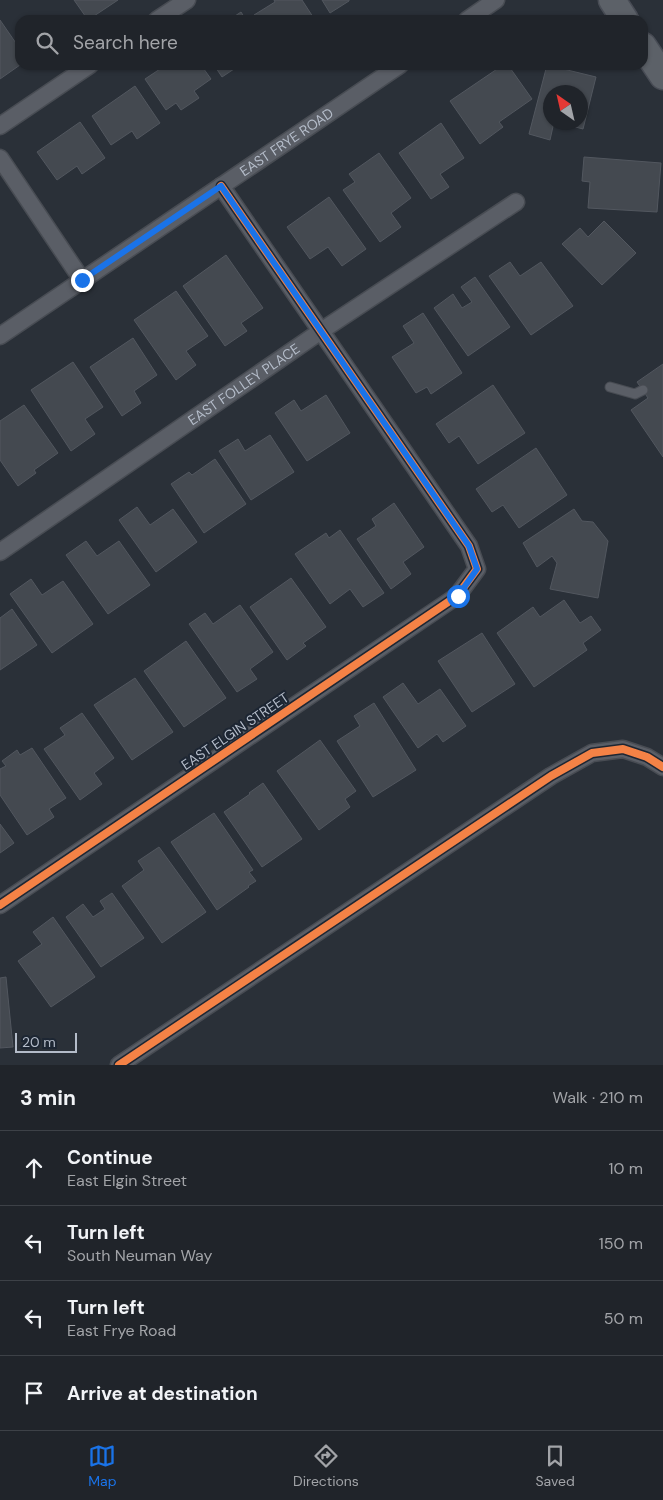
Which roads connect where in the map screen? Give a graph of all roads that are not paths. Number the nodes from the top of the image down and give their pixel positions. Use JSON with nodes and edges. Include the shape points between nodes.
{"nodes":[{"id":1,"x":185,"y":0,"type":"edge"},
{"id":2,"x":496,"y":0,"type":"edge"},
{"id":3,"x":612,"y":0,"type":"edge"},
{"id":4,"x":164,"y":15,"type":"edge"},
{"id":5,"x":474,"y":15,"type":"edge"},
{"id":6,"x":622,"y":15,"type":"edge"},
{"id":7,"x":648,"y":54,"type":"edge"},
{"id":8,"x":83,"y":70,"type":"edge"},
{"id":9,"x":393,"y":70,"type":"edge"},
{"id":10,"x":663,"y":76,"type":"edge"},
{"id":11,"x":0,"y":126,"type":"edge"},
{"id":12,"x":0,"y":158,"type":"edge"},
{"id":13,"x":221,"y":186,"type":"junction"},
{"id":14,"x":516,"y":202,"type":"dead end"},
{"id":15,"x":82,"y":280,"type":"junction"},
{"id":16,"x":320,"y":331,"type":"junction"},
{"id":17,"x":0,"y":336,"type":"edge"},
{"id":18,"x":610,"y":386,"type":"dead end"},
{"id":19,"x":643,"y":390,"type":"dead end"},
{"id":20,"x":0,"y":552,"type":"edge"},
{"id":21,"x":663,"y":767,"type":"edge"},
{"id":22,"x":0,"y":906,"type":"edge"},
{"id":23,"x":119,"y":1065,"type":"edge"}],
"edges":[{"from":1,"to":4,"type":"street"},
{"from":2,"to":5,"type":"street"},
{"from":3,"to":6,"type":"main road"},
{"from":7,"to":10,"type":"main road"},
{"from":8,"to":11,"type":"street"},
{"from":9,"to":13,"type":"street","name":"EAST FRYE ROAD"},
{"from":12,"to":15,"type":"street"},
{"from":13,"to":15,"type":"street","name":"EAST FRYE ROAD"},
{"from":13,"to":16,"type":"street"},
{"from":14,"to":16,"type":"street","name":"EAST FOLLEY PLACE"},
{"from":15,"to":17,"type":"street","name":"EAST FRYE ROAD"},
{"from":16,"to":20,"type":"street","name":"EAST FOLLEY PLACE"},
{"from":16,"to":22,"type":"street","name":"EAST ELGIN STREET","via":[[469,546],[477,569],[458,596]]},
{"from":18,"to":19,"type":"lane","via":[[635,394]]},
{"from":21,"to":23,"type":"street","via":[[647,757],[623,749],[592,753],[550,776]]}]}
